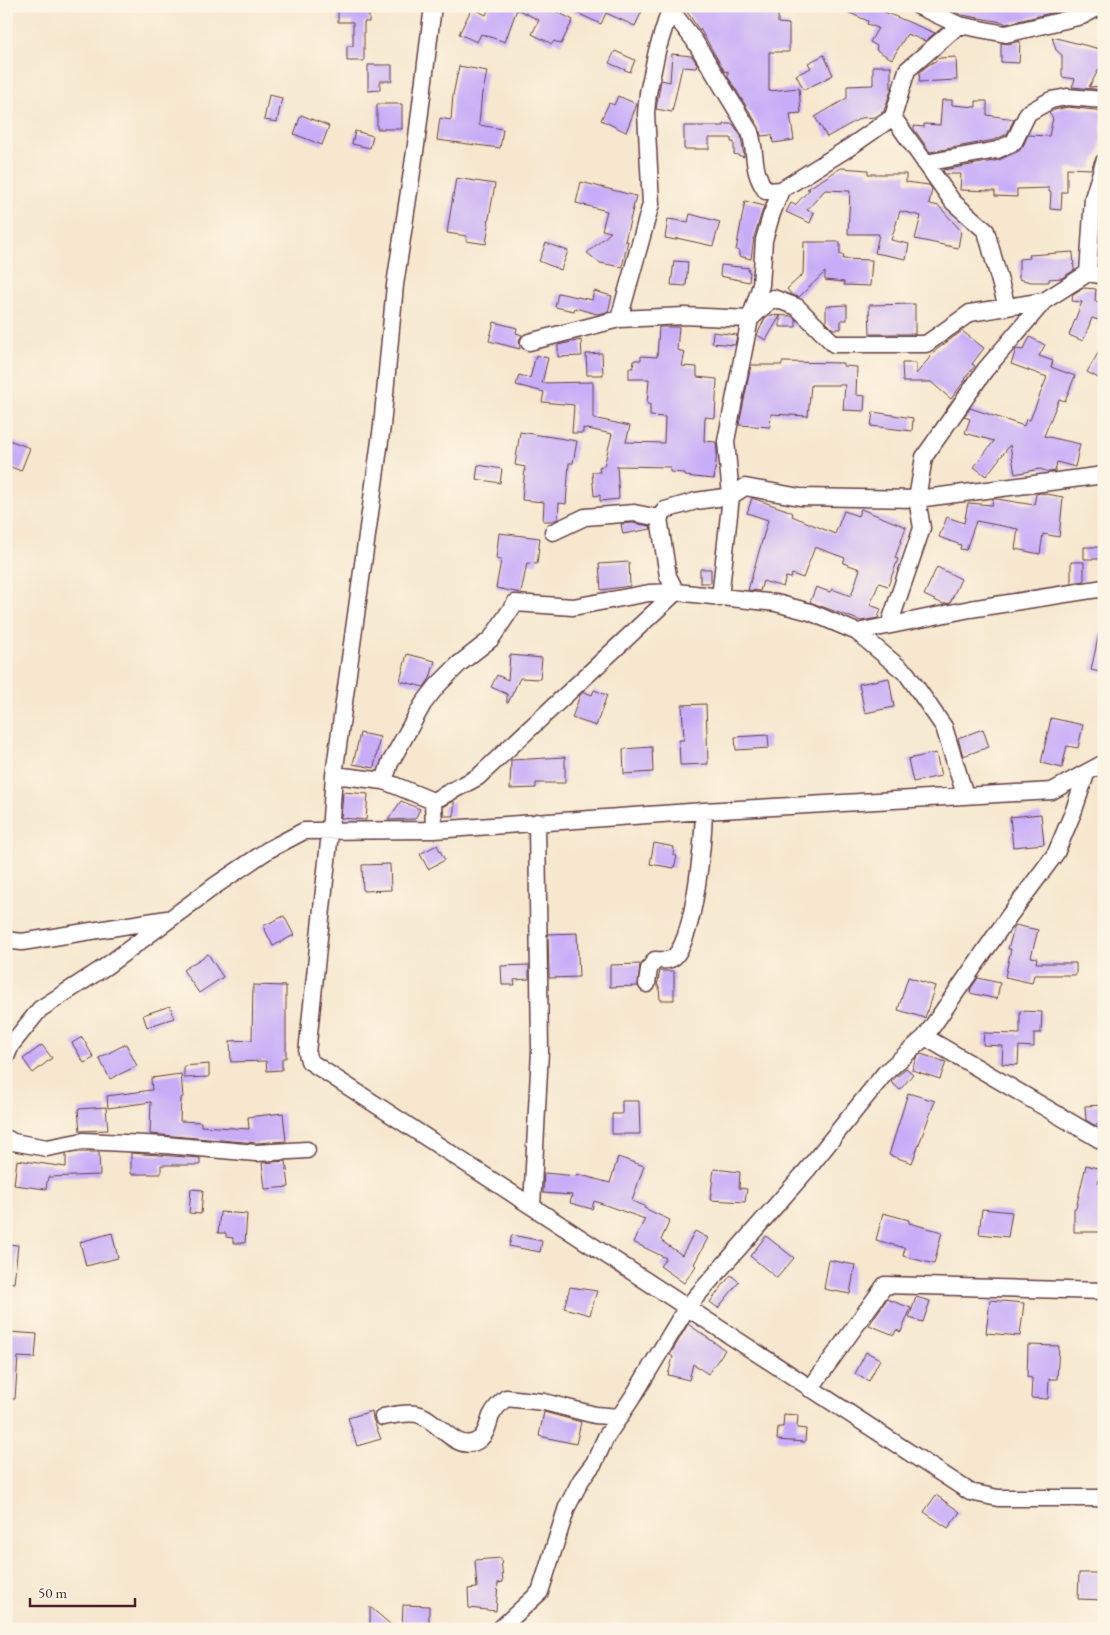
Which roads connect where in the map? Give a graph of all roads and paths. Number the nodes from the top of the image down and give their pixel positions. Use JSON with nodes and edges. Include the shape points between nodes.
{"nodes":[{"id":1,"x":433,"y":6,"type":"edge"},
{"id":2,"x":918,"y":6,"type":"edge"},
{"id":3,"x":1101,"y":6,"type":"edge"},
{"id":4,"x":959,"y":25,"type":"junction"},
{"id":5,"x":1104,"y":100,"type":"edge"},
{"id":6,"x":893,"y":117,"type":"junction"},
{"id":7,"x":1104,"y":162,"type":"edge"},
{"id":8,"x":925,"y":163,"type":"junction"},
{"id":9,"x":781,"y":190,"type":"junction"},
{"id":10,"x":1096,"y":274,"type":"edge"},
{"id":11,"x":1044,"y":301,"type":"junction"},
{"id":12,"x":1007,"y":307,"type":"junction"},
{"id":13,"x":619,"y":319,"type":"junction"},
{"id":14,"x":750,"y":319,"type":"junction"},
{"id":15,"x":529,"y":342,"type":"dead end"},
{"id":16,"x":1104,"y":475,"type":"edge"},
{"id":17,"x":730,"y":496,"type":"junction"},
{"id":18,"x":916,"y":499,"type":"junction"},
{"id":19,"x":659,"y":518,"type":"junction"},
{"id":20,"x":553,"y":532,"type":"dead end"},
{"id":21,"x":1104,"y":588,"type":"edge"},
{"id":22,"x":676,"y":592,"type":"junction"},
{"id":23,"x":720,"y":598,"type":"junction"},
{"id":24,"x":889,"y":625,"type":"junction"},
{"id":25,"x":856,"y":632,"type":"junction"},
{"id":26,"x":1104,"y":763,"type":"edge"},
{"id":27,"x":334,"y":774,"type":"junction"},
{"id":28,"x":1086,"y":774,"type":"junction"},
{"id":29,"x":384,"y":781,"type":"junction"},
{"id":30,"x":965,"y":795,"type":"junction"},
{"id":31,"x":433,"y":801,"type":"junction"},
{"id":32,"x":704,"y":811,"type":"junction"},
{"id":33,"x":537,"y":822,"type":"junction"},
{"id":34,"x":434,"y":830,"type":"junction"},
{"id":35,"x":330,"y":832,"type":"junction"},
{"id":36,"x":172,"y":919,"type":"junction"},
{"id":37,"x":6,"y":940,"type":"edge"},
{"id":38,"x":647,"y":984,"type":"dead end"},
{"id":39,"x":925,"y":1037,"type":"junction"},
{"id":40,"x":6,"y":1057,"type":"edge"},
{"id":41,"x":6,"y":1138,"type":"edge"},
{"id":42,"x":1104,"y":1142,"type":"edge"},
{"id":43,"x":307,"y":1150,"type":"dead end"},
{"id":44,"x":532,"y":1206,"type":"junction"},
{"id":45,"x":1104,"y":1291,"type":"edge"},
{"id":46,"x":687,"y":1307,"type":"junction"},
{"id":47,"x":810,"y":1389,"type":"junction"},
{"id":48,"x":383,"y":1417,"type":"dead end"},
{"id":49,"x":620,"y":1417,"type":"junction"},
{"id":50,"x":1104,"y":1498,"type":"edge"},
{"id":51,"x":500,"y":1629,"type":"edge"}],
"edges":[{"from":1,"to":27,"type":"street","via":[[395,286],[382,426]]},
{"from":2,"to":4,"type":"street"},
{"from":3,"to":4,"type":"street","via":[[1082,16],[1006,34]]},
{"from":4,"to":6,"type":"street","via":[[907,70]]},
{"from":5,"to":8,"type":"street","via":[[1067,97],[1051,100],[1028,113],[1014,142],[997,150]]},
{"from":6,"to":8,"type":"street"},
{"from":6,"to":9,"type":"street"},
{"from":7,"to":10,"type":"street","via":[[1093,198]]},
{"from":8,"to":12,"type":"street","via":[[953,202],[986,231]]},
{"from":9,"to":13,"type":"street","via":[[766,191],[758,180],[750,132],[694,40],[670,10],[653,66],[646,113],[651,204]]},
{"from":9,"to":14,"type":"street","via":[[764,240],[761,284]]},
{"from":10,"to":11,"type":"street"},
{"from":11,"to":12,"type":"street"},
{"from":11,"to":18,"type":"street","via":[[985,370],[924,457]]},
{"from":12,"to":14,"type":"street","via":[[970,313],[926,344],[834,344],[797,307],[773,298]]},
{"from":13,"to":14,"type":"street","via":[[684,316]]},
{"from":13,"to":15,"type":"street"},
{"from":14,"to":17,"type":"street","via":[[726,441]]},
{"from":16,"to":18,"type":"street"},
{"from":17,"to":18,"type":"street","via":[[745,487],[800,497]]},
{"from":17,"to":19,"type":"street","via":[[665,510]]},
{"from":17,"to":23,"type":"street"},
{"from":18,"to":24,"type":"street","via":[[922,528]]},
{"from":19,"to":20,"type":"street","via":[[634,514],[585,517]]},
{"from":19,"to":22,"type":"street","via":[[668,576]]},
{"from":21,"to":24,"type":"street"},
{"from":22,"to":23,"type":"street"},
{"from":22,"to":29,"type":"street","via":[[649,593],[573,607],[515,603],[491,639],[459,664],[423,704],[390,763]]},
{"from":22,"to":31,"type":"street","via":[[478,777]]},
{"from":23,"to":25,"type":"street","via":[[776,604],[810,612]]},
{"from":24,"to":25,"type":"street"},
{"from":25,"to":30,"type":"street","via":[[907,674],[944,727]]},
{"from":26,"to":28,"type":"street"},
{"from":27,"to":29,"type":"street"},
{"from":27,"to":35,"type":"street"},
{"from":28,"to":30,"type":"street","via":[[1052,791]]},
{"from":28,"to":39,"type":"street","via":[[1056,852]]},
{"from":29,"to":31,"type":"street"},
{"from":30,"to":32,"type":"street"},
{"from":31,"to":34,"type":"street"},
{"from":32,"to":33,"type":"street"},
{"from":32,"to":38,"type":"street","via":[[694,901],[684,942],[675,956],[667,961],[655,960],[649,969]]},
{"from":33,"to":34,"type":"street"},
{"from":33,"to":44,"type":"street","via":[[540,1051]]},
{"from":34,"to":35,"type":"street"},
{"from":35,"to":36,"type":"street","via":[[304,831],[268,850]]},
{"from":35,"to":44,"type":"street","via":[[307,1053],[310,1061]]},
{"from":36,"to":37,"type":"street","via":[[22,942]]},
{"from":36,"to":40,"type":"street","via":[[40,1009],[11,1045]]},
{"from":39,"to":42,"type":"street"},
{"from":39,"to":46,"type":"street","via":[[885,1073],[807,1170]]},
{"from":41,"to":43,"type":"street","via":[[47,1148],[83,1141],[256,1153]]},
{"from":44,"to":46,"type":"street"},
{"from":45,"to":47,"type":"street","via":[[885,1285]]},
{"from":46,"to":47,"type":"street"},
{"from":46,"to":49,"type":"street"},
{"from":47,"to":50,"type":"street","via":[[970,1492],[998,1498]]},
{"from":48,"to":49,"type":"street","via":[[418,1414],[455,1441],[468,1444],[479,1440],[486,1432],[491,1416],[506,1398]]},
{"from":49,"to":51,"type":"street","via":[[567,1507],[540,1592]]}]}
